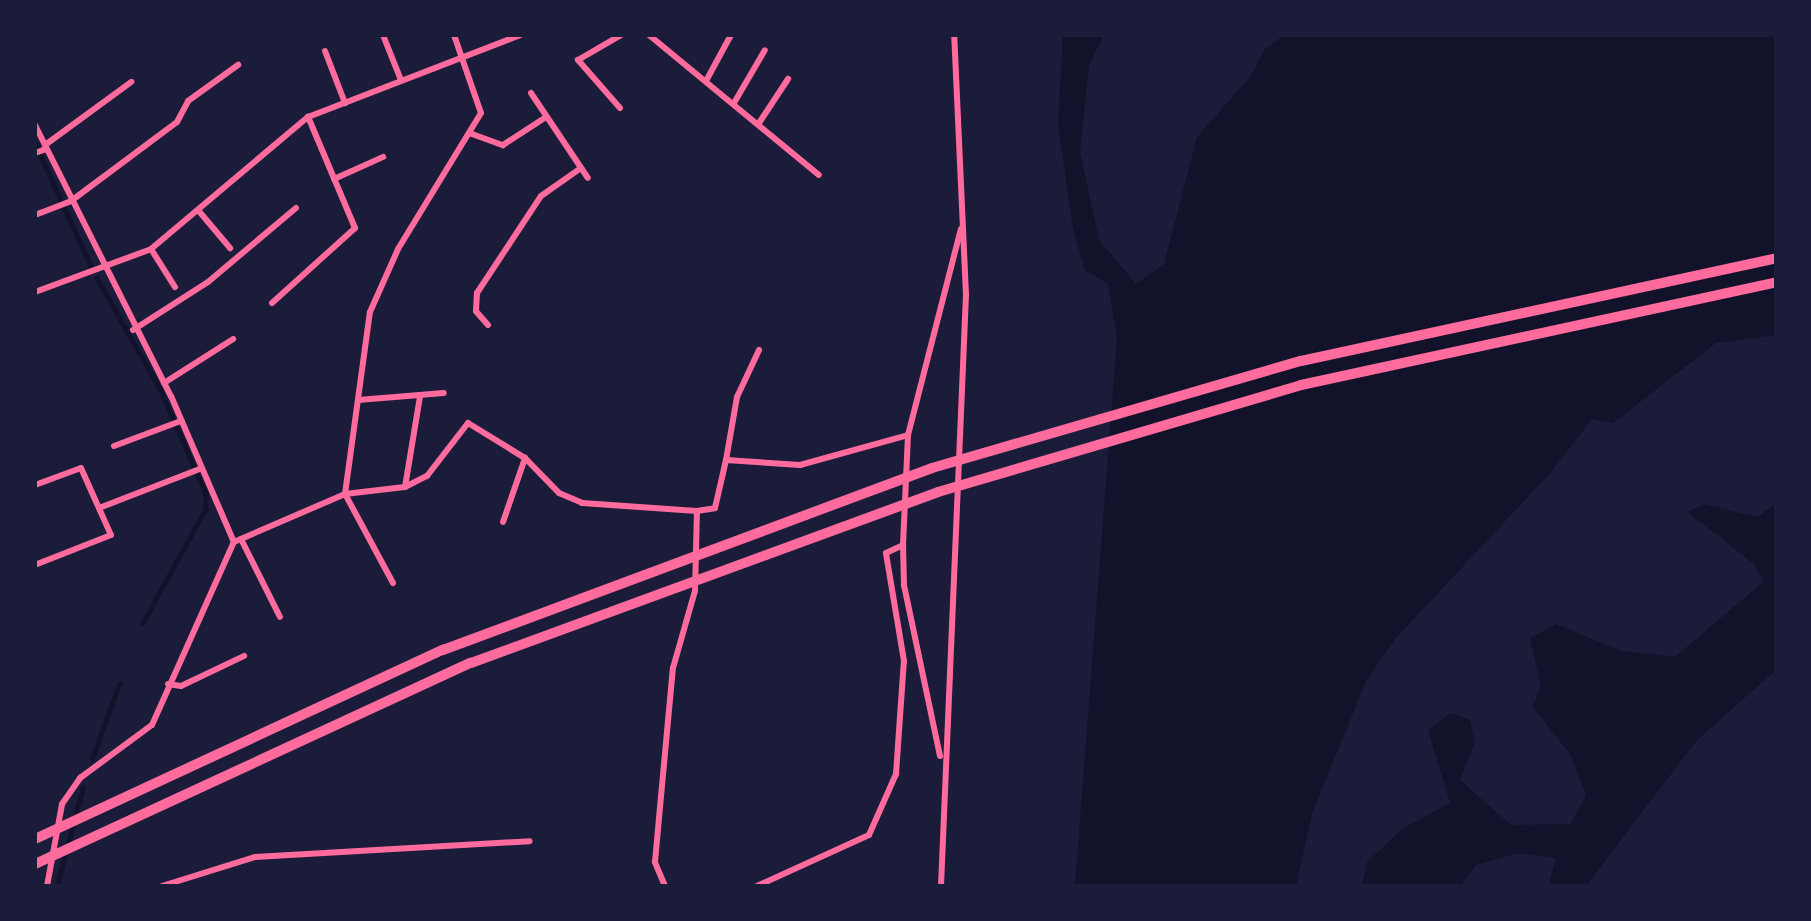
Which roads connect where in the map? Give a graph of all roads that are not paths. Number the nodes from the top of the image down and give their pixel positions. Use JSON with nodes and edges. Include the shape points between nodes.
{"nodes":[{"id":1,"x":383,"y":35,"type":"edge"},
{"id":2,"x":454,"y":35,"type":"edge"},
{"id":3,"x":520,"y":35,"type":"edge"},
{"id":4,"x":621,"y":35,"type":"edge"},
{"id":5,"x":649,"y":35,"type":"edge"},
{"id":6,"x":731,"y":35,"type":"edge"},
{"id":7,"x":954,"y":35,"type":"edge"},
{"id":8,"x":765,"y":50,"type":"dead end"},
{"id":9,"x":325,"y":51,"type":"dead end"},
{"id":10,"x":461,"y":57,"type":"junction"},
{"id":11,"x":238,"y":65,"type":"dead end"},
{"id":12,"x":788,"y":79,"type":"dead end"},
{"id":13,"x":401,"y":80,"type":"junction"},
{"id":14,"x":706,"y":80,"type":"junction"},
{"id":15,"x":131,"y":82,"type":"dead end"},
{"id":16,"x":531,"y":93,"type":"dead end"},
{"id":17,"x":345,"y":103,"type":"junction"},
{"id":18,"x":734,"y":103,"type":"junction"},
{"id":19,"x":620,"y":108,"type":"dead end"},
{"id":20,"x":308,"y":117,"type":"junction"},
{"id":21,"x":546,"y":117,"type":"junction"},
{"id":22,"x":759,"y":123,"type":"junction"},
{"id":23,"x":35,"y":125,"type":"edge"},
{"id":24,"x":472,"y":134,"type":"junction"},
{"id":25,"x":41,"y":150,"type":"edge"},
{"id":26,"x":383,"y":157,"type":"dead end"},
{"id":27,"x":580,"y":168,"type":"junction"},
{"id":28,"x":819,"y":175,"type":"dead end"},
{"id":29,"x":588,"y":178,"type":"dead end"},
{"id":30,"x":334,"y":179,"type":"junction"},
{"id":31,"x":66,"y":203,"type":"junction"},
{"id":32,"x":296,"y":208,"type":"dead end"},
{"id":33,"x":198,"y":210,"type":"junction"},
{"id":34,"x":35,"y":215,"type":"edge"},
{"id":35,"x":962,"y":223,"type":"junction"},
{"id":36,"x":230,"y":248,"type":"dead end"},
{"id":37,"x":151,"y":249,"type":"junction"},
{"id":38,"x":1776,"y":258,"type":"edge"},
{"id":39,"x":101,"y":268,"type":"junction"},
{"id":40,"x":1776,"y":282,"type":"edge"},
{"id":41,"x":175,"y":287,"type":"dead end"},
{"id":42,"x":35,"y":292,"type":"edge"},
{"id":43,"x":272,"y":303,"type":"dead end"},
{"id":44,"x":488,"y":325,"type":"dead end"},
{"id":45,"x":133,"y":330,"type":"junction"},
{"id":46,"x":233,"y":339,"type":"dead end"},
{"id":47,"x":760,"y":350,"type":"dead end"},
{"id":48,"x":164,"y":383,"type":"junction"},
{"id":49,"x":444,"y":393,"type":"dead end"},
{"id":50,"x":421,"y":396,"type":"junction"},
{"id":51,"x":358,"y":400,"type":"junction"},
{"id":52,"x":178,"y":422,"type":"junction"},
{"id":53,"x":908,"y":435,"type":"junction"},
{"id":54,"x":114,"y":446,"type":"dead end"},
{"id":55,"x":525,"y":458,"type":"junction"},
{"id":56,"x":726,"y":460,"type":"junction"},
{"id":57,"x":198,"y":469,"type":"junction"},
{"id":58,"x":35,"y":485,"type":"edge"},
{"id":59,"x":405,"y":487,"type":"junction"},
{"id":60,"x":345,"y":494,"type":"junction"},
{"id":61,"x":99,"y":508,"type":"junction"},
{"id":62,"x":697,"y":511,"type":"junction"},
{"id":63,"x":503,"y":522,"type":"dead end"},
{"id":64,"x":238,"y":541,"type":"junction"},
{"id":65,"x":903,"y":545,"type":"junction"},
{"id":66,"x":35,"y":565,"type":"edge"},
{"id":67,"x":393,"y":583,"type":"dead end"},
{"id":68,"x":280,"y":617,"type":"dead end"},
{"id":69,"x":244,"y":656,"type":"dead end"},
{"id":70,"x":168,"y":684,"type":"junction"},
{"id":71,"x":942,"y":768,"type":"junction"},
{"id":72,"x":35,"y":839,"type":"edge"},
{"id":73,"x":530,"y":841,"type":"dead end"},
{"id":74,"x":35,"y":864,"type":"edge"},
{"id":75,"x":47,"y":886,"type":"edge"},
{"id":76,"x":162,"y":886,"type":"edge"},
{"id":77,"x":665,"y":886,"type":"edge"},
{"id":78,"x":757,"y":886,"type":"edge"},
{"id":79,"x":941,"y":886,"type":"edge"}],
"edges":[{"from":1,"to":13,"type":"street"},
{"from":2,"to":10,"type":"street"},
{"from":3,"to":10,"type":"street"},
{"from":4,"to":19,"type":"street","via":[[578,61]]},
{"from":5,"to":14,"type":"street"},
{"from":6,"to":14,"type":"street"},
{"from":7,"to":35,"type":"street"},
{"from":8,"to":18,"type":"street"},
{"from":9,"to":17,"type":"street"},
{"from":10,"to":13,"type":"street"},
{"from":10,"to":24,"type":"street","via":[[481,113]]},
{"from":11,"to":31,"type":"street","via":[[188,101],[177,122]]},
{"from":12,"to":22,"type":"street"},
{"from":13,"to":17,"type":"street"},
{"from":14,"to":18,"type":"street"},
{"from":15,"to":25,"type":"street"},
{"from":16,"to":21,"type":"street"},
{"from":17,"to":20,"type":"street"},
{"from":18,"to":22,"type":"street"},
{"from":20,"to":30,"type":"street"},
{"from":20,"to":33,"type":"street"},
{"from":21,"to":24,"type":"street","via":[[503,145]]},
{"from":21,"to":27,"type":"street"},
{"from":22,"to":28,"type":"street"},
{"from":23,"to":25,"type":"street"},
{"from":24,"to":51,"type":"street","via":[[398,249],[370,312]]},
{"from":25,"to":31,"type":"street"},
{"from":26,"to":30,"type":"street"},
{"from":27,"to":29,"type":"street"},
{"from":27,"to":44,"type":"street","via":[[541,196],[477,293],[476,311]]},
{"from":30,"to":43,"type":"street","via":[[355,228]]},
{"from":31,"to":34,"type":"street"},
{"from":31,"to":39,"type":"street"},
{"from":32,"to":45,"type":"street","via":[[208,282]]},
{"from":33,"to":36,"type":"street"},
{"from":33,"to":37,"type":"street"},
{"from":35,"to":53,"type":"street"},
{"from":35,"to":71,"type":"street","via":[[966,295]]},
{"from":37,"to":39,"type":"street"},
{"from":37,"to":41,"type":"street"},
{"from":38,"to":72,"type":"highway","via":[[1455,324],[1119,410],[932,467],[635,573],[340,694]]},
{"from":39,"to":42,"type":"street"},
{"from":39,"to":45,"type":"street"},
{"from":40,"to":74,"type":"highway","via":[[1473,344],[1250,399],[937,492],[646,596],[352,713]]},
{"from":45,"to":48,"type":"street"},
{"from":46,"to":48,"type":"street"},
{"from":47,"to":56,"type":"street","via":[[737,397]]},
{"from":48,"to":52,"type":"street"},
{"from":49,"to":50,"type":"street"},
{"from":50,"to":51,"type":"street"},
{"from":50,"to":59,"type":"street"},
{"from":51,"to":60,"type":"street"},
{"from":52,"to":54,"type":"street"},
{"from":52,"to":57,"type":"street"},
{"from":53,"to":56,"type":"street","via":[[800,465]]},
{"from":53,"to":65,"type":"street"},
{"from":55,"to":59,"type":"street","via":[[468,423],[427,475]]},
{"from":55,"to":62,"type":"street","via":[[544,481],[582,503]]},
{"from":55,"to":63,"type":"street"},
{"from":56,"to":62,"type":"street","via":[[715,508]]},
{"from":57,"to":61,"type":"street"},
{"from":57,"to":64,"type":"street"},
{"from":58,"to":61,"type":"street","via":[[80,468]]},
{"from":59,"to":60,"type":"street"},
{"from":60,"to":64,"type":"street"},
{"from":60,"to":67,"type":"street"},
{"from":61,"to":66,"type":"street","via":[[111,535]]},
{"from":62,"to":77,"type":"street","via":[[695,591],[673,668],[655,862]]},
{"from":64,"to":68,"type":"street"},
{"from":64,"to":70,"type":"street"},
{"from":65,"to":71,"type":"street","via":[[904,585]]},
{"from":65,"to":78,"type":"street","via":[[886,552],[904,661],[896,774],[869,835]]},
{"from":69,"to":70,"type":"street","via":[[181,685]]},
{"from":70,"to":75,"type":"street","via":[[145,735],[96,764],[62,804]]},
{"from":71,"to":79,"type":"street"},
{"from":73,"to":76,"type":"street","via":[[255,857]]}]}
